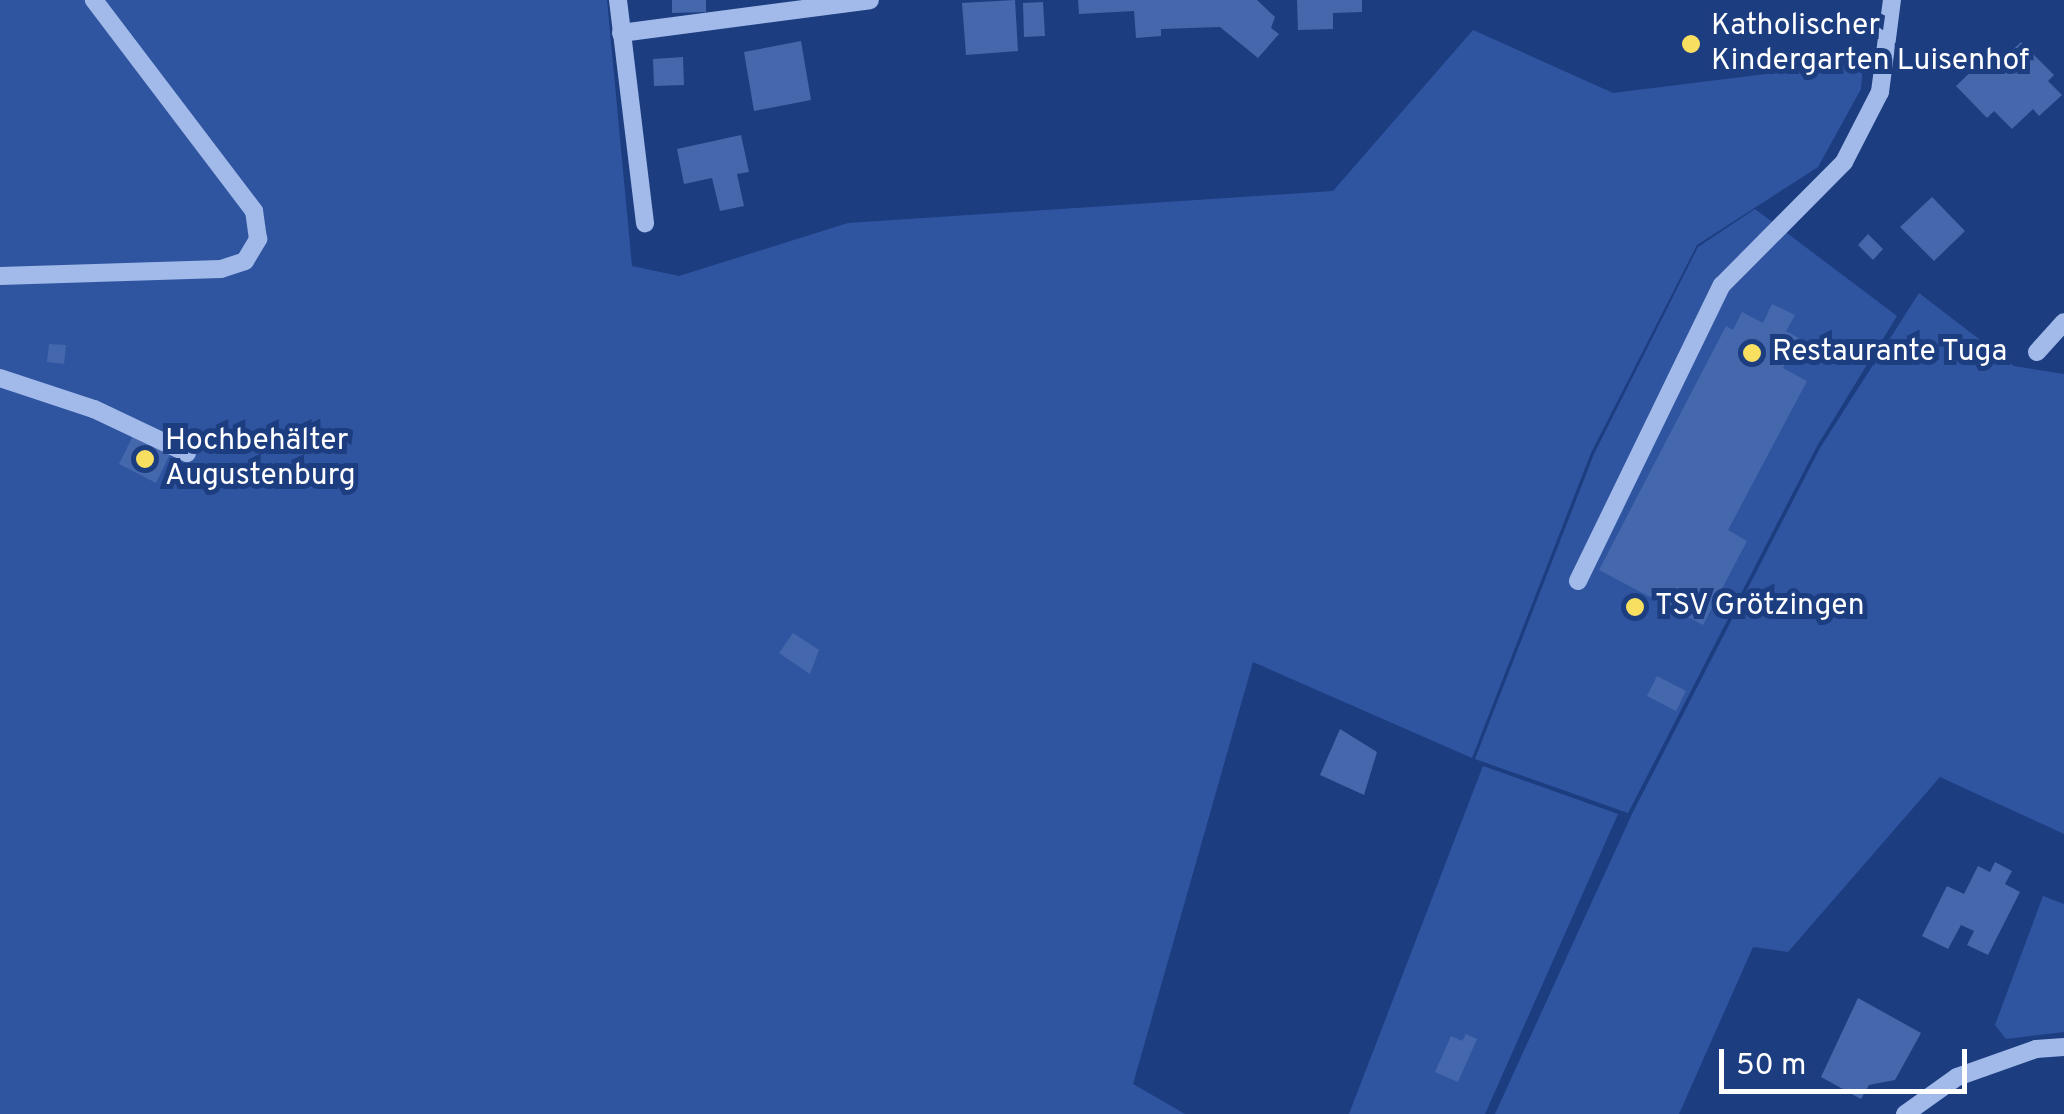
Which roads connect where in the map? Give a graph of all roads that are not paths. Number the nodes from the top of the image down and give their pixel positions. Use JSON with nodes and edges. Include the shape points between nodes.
{"nodes":[{"id":1,"x":94,"y":0,"type":"edge"},
{"id":2,"x":618,"y":0,"type":"edge"},
{"id":3,"x":870,"y":0,"type":"edge"},
{"id":4,"x":1892,"y":0,"type":"edge"},
{"id":5,"x":620,"y":32,"type":"junction"},
{"id":6,"x":644,"y":224,"type":"dead end"},
{"id":7,"x":0,"y":276,"type":"edge"},
{"id":8,"x":2064,"y":322,"type":"edge"},
{"id":9,"x":2036,"y":352,"type":"dead end"},
{"id":10,"x":0,"y":378,"type":"edge"},
{"id":11,"x":187,"y":453,"type":"dead end"},
{"id":12,"x":1578,"y":581,"type":"dead end"},
{"id":13,"x":2064,"y":1047,"type":"edge"},
{"id":14,"x":1905,"y":1114,"type":"edge"}],
"edges":[{"from":1,"to":7,"type":"street","via":[[254,211],[258,240],[245,262],[221,269]]},
{"from":2,"to":5,"type":"street"},
{"from":3,"to":5,"type":"street"},
{"from":4,"to":12,"type":"street","via":[[1880,92],[1844,162],[1722,285]]},
{"from":5,"to":6,"type":"street"},
{"from":8,"to":9,"type":"street"},
{"from":10,"to":11,"type":"street","via":[[68,398]]},
{"from":13,"to":14,"type":"street","via":[[1990,1063]]}]}
